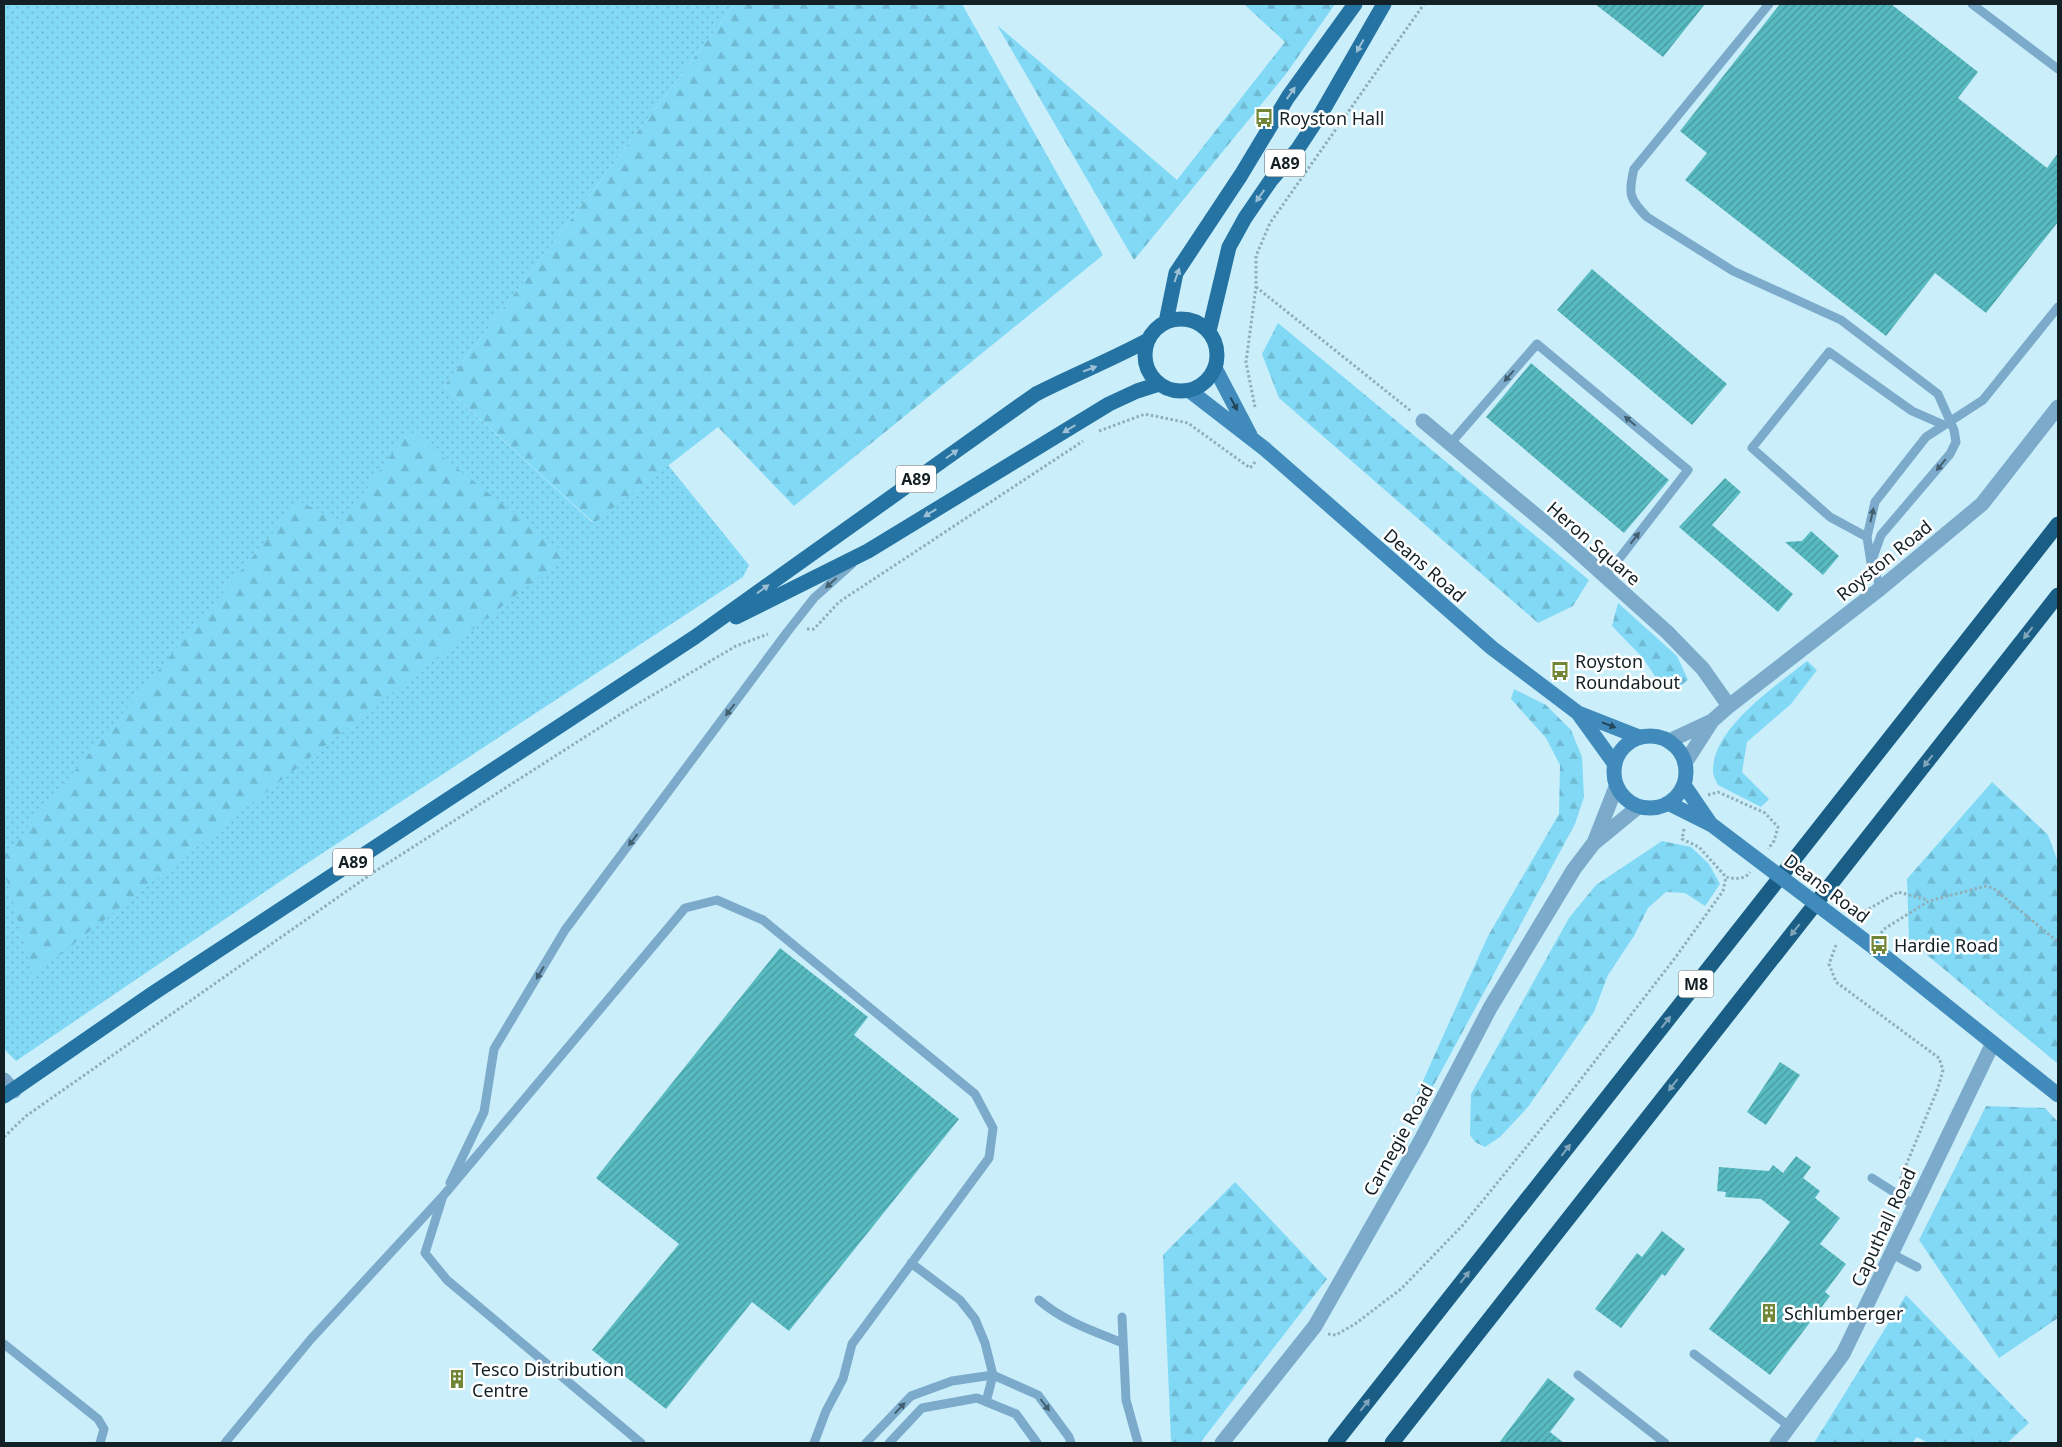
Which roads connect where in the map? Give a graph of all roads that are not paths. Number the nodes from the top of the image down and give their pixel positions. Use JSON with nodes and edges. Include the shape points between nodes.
{"nodes":[{"id":1,"x":1355,"y":4,"type":"edge"},
{"id":2,"x":1384,"y":4,"type":"edge"},
{"id":3,"x":1769,"y":4,"type":"edge"},
{"id":4,"x":1972,"y":4,"type":"edge"},
{"id":5,"x":2058,"y":69,"type":"edge"},
{"id":6,"x":2058,"y":307,"type":"edge"},
{"id":7,"x":1166,"y":322,"type":"junction"},
{"id":8,"x":1209,"y":331,"type":"junction"},
{"id":9,"x":1148,"y":340,"type":"junction"},
{"id":10,"x":1215,"y":368,"type":"junction"},
{"id":11,"x":1159,"y":384,"type":"junction"},
{"id":12,"x":1190,"y":391,"type":"junction"},
{"id":13,"x":2058,"y":407,"type":"edge"},
{"id":14,"x":1423,"y":421,"type":"road end"},
{"id":15,"x":1947,"y":423,"type":"junction"},
{"id":16,"x":1252,"y":439,"type":"junction"},
{"id":17,"x":1450,"y":444,"type":"junction"},
{"id":18,"x":2058,"y":524,"type":"edge"},
{"id":19,"x":1867,"y":537,"type":"junction"},
{"id":20,"x":868,"y":551,"type":"junction"},
{"id":21,"x":1871,"y":563,"type":"junction"},
{"id":22,"x":1605,"y":577,"type":"junction"},
{"id":23,"x":1881,"y":588,"type":"junction"},
{"id":24,"x":2058,"y":595,"type":"edge"},
{"id":25,"x":695,"y":638,"type":"junction"},
{"id":26,"x":1729,"y":706,"type":"junction"},
{"id":27,"x":1578,"y":713,"type":"junction"},
{"id":28,"x":1712,"y":721,"type":"junction"},
{"id":29,"x":1639,"y":737,"type":"junction"},
{"id":30,"x":1669,"y":741,"type":"junction"},
{"id":31,"x":1614,"y":763,"type":"junction"},
{"id":32,"x":1685,"y":763,"type":"junction"},
{"id":33,"x":1684,"y":785,"type":"junction"},
{"id":34,"x":1616,"y":787,"type":"junction"},
{"id":35,"x":1668,"y":803,"type":"junction"},
{"id":36,"x":1638,"y":807,"type":"junction"},
{"id":37,"x":1691,"y":807,"type":"junction"},
{"id":38,"x":1594,"y":844,"type":"junction"},
{"id":39,"x":1993,"y":1043,"type":"junction"},
{"id":40,"x":6,"y":1092,"type":"edge"},
{"id":41,"x":2058,"y":1095,"type":"edge"},
{"id":42,"x":1872,"y":1178,"type":"dead end"},
{"id":43,"x":443,"y":1196,"type":"junction"},
{"id":44,"x":1914,"y":1205,"type":"junction"},
{"id":45,"x":1892,"y":1254,"type":"junction"},
{"id":46,"x":911,"y":1263,"type":"junction"},
{"id":47,"x":1917,"y":1268,"type":"dead end"},
{"id":48,"x":1039,"y":1300,"type":"dead end"},
{"id":49,"x":1122,"y":1317,"type":"dead end"},
{"id":50,"x":4,"y":1344,"type":"edge"},
{"id":51,"x":1123,"y":1344,"type":"junction"},
{"id":52,"x":1694,"y":1354,"type":"dead end"},
{"id":53,"x":993,"y":1375,"type":"junction"},
{"id":54,"x":1578,"y":1376,"type":"dead end"},
{"id":55,"x":986,"y":1402,"type":"junction"},
{"id":56,"x":1789,"y":1426,"type":"junction"},
{"id":57,"x":100,"y":1443,"type":"edge"},
{"id":58,"x":225,"y":1443,"type":"edge"},
{"id":59,"x":641,"y":1443,"type":"edge"},
{"id":60,"x":814,"y":1443,"type":"edge"},
{"id":61,"x":866,"y":1443,"type":"edge"},
{"id":62,"x":889,"y":1443,"type":"edge"},
{"id":63,"x":1037,"y":1443,"type":"edge"},
{"id":64,"x":1071,"y":1443,"type":"edge"},
{"id":65,"x":1138,"y":1443,"type":"edge"},
{"id":66,"x":1222,"y":1443,"type":"edge"},
{"id":67,"x":1335,"y":1443,"type":"edge"},
{"id":68,"x":1392,"y":1443,"type":"edge"},
{"id":69,"x":1666,"y":1443,"type":"edge"},
{"id":70,"x":1777,"y":1443,"type":"edge"}],
"edges":[{"from":7,"to":1,"type":"main road","number":"A89","one_way":true,"via":[[1176,273],[1288,97]]},
{"from":2,"to":8,"type":"main road","number":"A89","one_way":true,"via":[[1322,112],[1297,150],[1271,180],[1229,247]]},
{"from":3,"to":15,"type":"lane","via":[[1634,169],[1629,189],[1635,205],[1733,271],[1841,320],[1938,394]]},
{"from":4,"to":5,"type":"lane"},
{"from":6,"to":15,"type":"lane","via":[[1983,400]]},
{"from":7,"to":8,"type":"main road","via":[[1189,320]]},
{"from":7,"to":9,"type":"main road","number":"A89"},
{"from":8,"to":10,"type":"main road","via":[[1218,352]]},
{"from":9,"to":11,"type":"main road","via":[[1146,366]]},
{"from":25,"to":9,"type":"main road","number":"A89","one_way":true,"via":[[1036,394]]},
{"from":10,"to":12,"type":"main road","via":[[1205,383]]},
{"from":10,"to":16,"type":"street","name":"Deans Road","one_way":true},
{"from":11,"to":12,"type":"main road","via":[[1178,392]]},
{"from":11,"to":20,"type":"main road","number":"A89","one_way":true,"via":[[1109,404]]},
{"from":12,"to":16,"type":"street","name":"Deans Road"},
{"from":13,"to":23,"type":"street","name":"Royston Road","via":[[1982,504]]},
{"from":14,"to":17,"type":"street","name":"Heron Square"},
{"from":19,"to":15,"type":"lane","one_way":true,"via":[[1875,502],[1926,437]]},
{"from":15,"to":19,"type":"lane","via":[[1912,411],[1829,352],[1752,448],[1830,516]]},
{"from":15,"to":21,"type":"lane","one_way":true,"via":[[1956,442],[1950,454],[1881,535]]},
{"from":16,"to":27,"type":"street","name":"Deans Road","via":[[1492,648]]},
{"from":17,"to":22,"type":"street","name":"Heron Square"},
{"from":22,"to":17,"type":"lane","one_way":true,"via":[[1688,470],[1537,344]]},
{"from":67,"to":18,"type":"highway","number":"M8","one_way":true},
{"from":19,"to":21,"type":"lane"},
{"from":20,"to":25,"type":"main road","number":"A89"},
{"from":20,"to":43,"type":"lane","one_way":true,"via":[[814,598],[566,930],[494,1049],[484,1112]]},
{"from":21,"to":23,"type":"lane"},
{"from":22,"to":26,"type":"street","name":"Heron Square","via":[[1697,663]]},
{"from":23,"to":26,"type":"street","name":"Royston Road"},
{"from":24,"to":68,"type":"highway","number":"M8","one_way":true},
{"from":25,"to":40,"type":"main road","number":"A89"},
{"from":26,"to":28,"type":"street","name":"Royston Road"},
{"from":27,"to":29,"type":"street","name":"Deans Road","one_way":true},
{"from":27,"to":31,"type":"street","name":"Deans Road"},
{"from":28,"to":30,"type":"street","name":"Royston Road"},
{"from":28,"to":32,"type":"street","name":"Royston Road"},
{"from":29,"to":30,"type":"street","via":[[1654,736]]},
{"from":29,"to":31,"type":"street","via":[[1619,751]]},
{"from":30,"to":32,"type":"street","via":[[1679,750]]},
{"from":31,"to":34,"type":"street"},
{"from":32,"to":33,"type":"street"},
{"from":33,"to":35,"type":"street"},
{"from":33,"to":37,"type":"street"},
{"from":34,"to":36,"type":"street","via":[[1625,799]]},
{"from":34,"to":38,"type":"street","name":"Carnegie Road"},
{"from":35,"to":36,"type":"street","via":[[1653,808]]},
{"from":35,"to":37,"type":"street","name":"Deans Road"},
{"from":36,"to":38,"type":"street","name":"Carnegie Road"},
{"from":37,"to":39,"type":"street","name":"Deans Road","bridge":true},
{"from":38,"to":66,"type":"street","name":"Carnegie Road","via":[[1574,869],[1490,1008],[1422,1140],[1316,1326]]},
{"from":39,"to":41,"type":"street","name":"Deans Road"},
{"from":39,"to":44,"type":"street","name":"Caputhall Road"},
{"from":42,"to":44,"type":"lane"},
{"from":43,"to":46,"type":"lane","via":[[685,908],[717,900],[762,920],[976,1094],[993,1128],[989,1158]]},
{"from":43,"to":58,"type":"lane","via":[[311,1339]]},
{"from":43,"to":59,"type":"lane","via":[[425,1253],[447,1280]]},
{"from":44,"to":45,"type":"street","name":"Caputhall Road"},
{"from":45,"to":47,"type":"lane"},
{"from":45,"to":56,"type":"street","name":"Caputhall Road","via":[[1843,1354]]},
{"from":46,"to":53,"type":"lane","via":[[960,1300],[975,1319]]},
{"from":46,"to":60,"type":"lane","via":[[852,1344],[843,1379]]},
{"from":48,"to":51,"type":"lane","via":[[1072,1323]]},
{"from":49,"to":51,"type":"lane"},
{"from":50,"to":57,"type":"lane","via":[[98,1419],[104,1429]]},
{"from":51,"to":65,"type":"lane","via":[[1126,1400]]},
{"from":52,"to":56,"type":"lane"},
{"from":53,"to":55,"type":"lane"},
{"from":61,"to":53,"type":"lane","one_way":true,"via":[[911,1396],[952,1380]]},
{"from":53,"to":64,"type":"lane","one_way":true,"via":[[1038,1396]]},
{"from":54,"to":69,"type":"lane"},
{"from":55,"to":62,"type":"lane","via":[[977,1398],[922,1408]]},
{"from":55,"to":63,"type":"lane","via":[[1016,1414]]},
{"from":56,"to":70,"type":"street","name":"Caputhall Road"}]}
